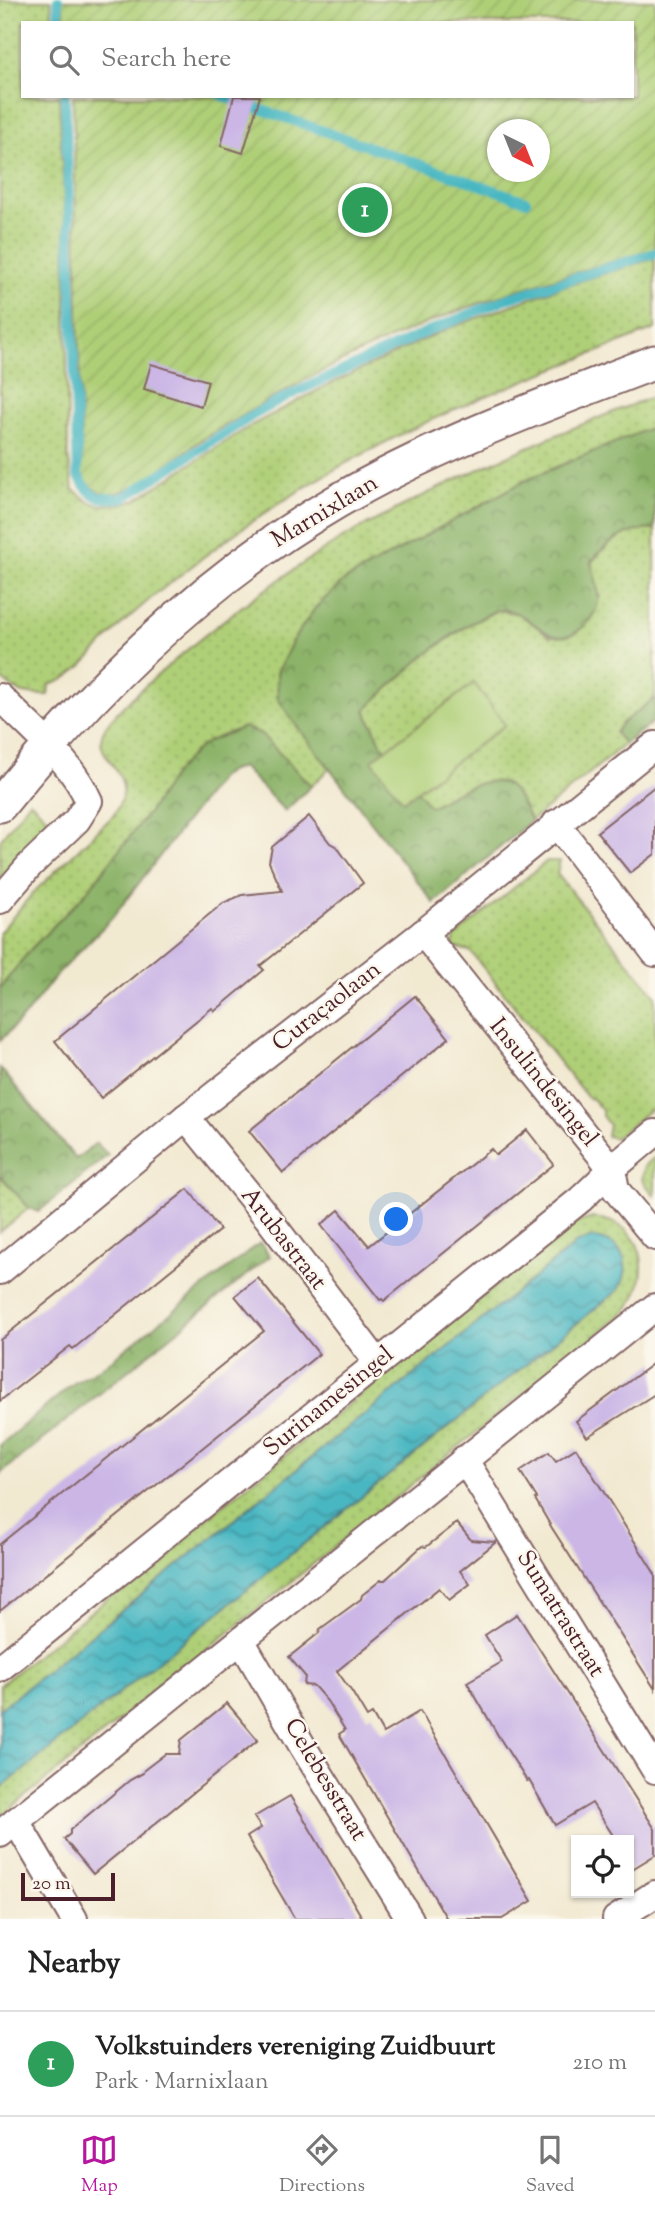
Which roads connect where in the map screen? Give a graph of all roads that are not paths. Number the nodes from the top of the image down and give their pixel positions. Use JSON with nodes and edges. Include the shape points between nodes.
{"nodes":[{"id":1,"x":655,"y":362,"type":"edge"},
{"id":2,"x":0,"y":697,"type":"edge"},
{"id":3,"x":48,"y":745,"type":"junction"},
{"id":4,"x":655,"y":745,"type":"edge"},
{"id":5,"x":0,"y":805,"type":"edge"},
{"id":6,"x":556,"y":823,"type":"junction"},
{"id":7,"x":0,"y":900,"type":"edge"},
{"id":8,"x":423,"y":933,"type":"junction"},
{"id":9,"x":655,"y":953,"type":"edge"},
{"id":10,"x":187,"y":1117,"type":"junction"},
{"id":11,"x":655,"y":1133,"type":"edge"},
{"id":12,"x":612,"y":1169,"type":"junction"},
{"id":13,"x":655,"y":1237,"type":"edge"},
{"id":14,"x":0,"y":1271,"type":"edge"},
{"id":15,"x":655,"y":1307,"type":"edge"},
{"id":16,"x":377,"y":1363,"type":"junction"},
{"id":17,"x":464,"y":1459,"type":"junction"},
{"id":18,"x":241,"y":1640,"type":"junction"},
{"id":19,"x":0,"y":1668,"type":"edge"},
{"id":20,"x":655,"y":1770,"type":"edge"},
{"id":21,"x":8,"y":1827,"type":"edge"},
{"id":22,"x":655,"y":1894,"type":"edge"},
{"id":23,"x":74,"y":1919,"type":"edge"},
{"id":24,"x":410,"y":1919,"type":"edge"},
{"id":25,"x":616,"y":1919,"type":"edge"}],
"edges":[{"from":1,"to":3,"type":"street","name":"Marnixlaan","via":[[468,435],[336,502],[189,606],[108,680]]},
{"from":2,"to":3,"type":"street"},
{"from":3,"to":5,"type":"street","name":"Marnixlaan"},
{"from":3,"to":7,"type":"street","via":[[82,786],[89,802],[77,821]]},
{"from":4,"to":6,"type":"street","name":"Curaçaolaan"},
{"from":6,"to":8,"type":"street","name":"Curaçaolaan"},
{"from":6,"to":9,"type":"street"},
{"from":8,"to":10,"type":"street","name":"Curaçaolaan"},
{"from":8,"to":12,"type":"street","name":"Insulindesingel"},
{"from":10,"to":14,"type":"street","name":"Curaçaolaan"},
{"from":10,"to":16,"type":"street","name":"Arubastraat"},
{"from":11,"to":12,"type":"street","name":"Surinamesingel"},
{"from":12,"to":13,"type":"street","name":"Insulindesingel","via":[[616,1190]]},
{"from":12,"to":16,"type":"street","name":"Surinamesingel","via":[[582,1199]]},
{"from":15,"to":17,"type":"street"},
{"from":16,"to":19,"type":"street","name":"Surinamesingel"},
{"from":17,"to":18,"type":"street"},
{"from":17,"to":20,"type":"street","name":"Sumatrastraat"},
{"from":18,"to":21,"type":"street"},
{"from":18,"to":24,"type":"street","name":"Celebesstraat"},
{"from":21,"to":23,"type":"street"},
{"from":22,"to":25,"type":"street"}]}
